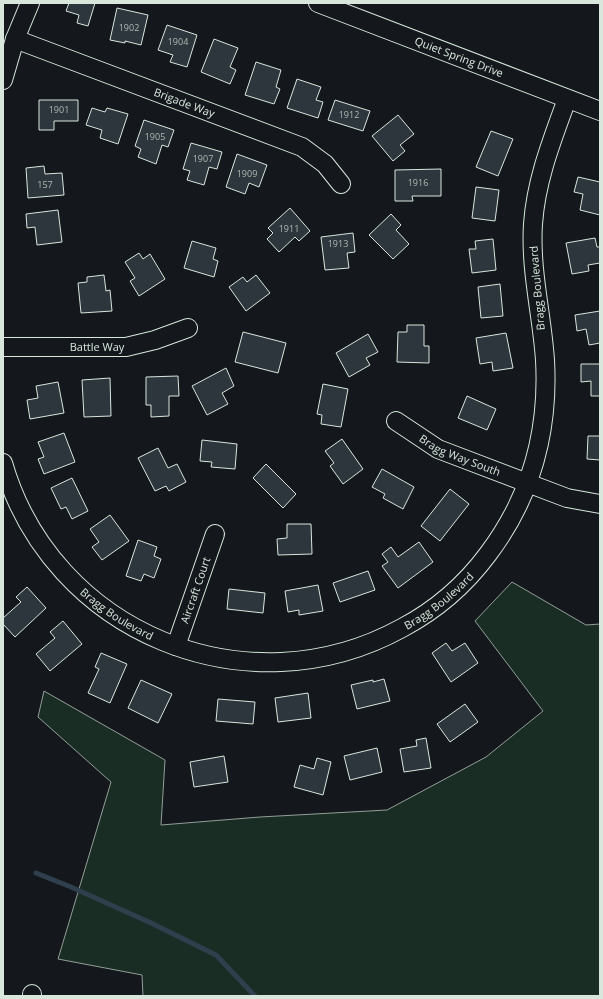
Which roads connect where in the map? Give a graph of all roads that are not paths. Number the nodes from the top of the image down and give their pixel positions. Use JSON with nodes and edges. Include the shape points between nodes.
{"nodes":[{"id":1,"x":30,"y":3,"type":"edge"},
{"id":2,"x":318,"y":3,"type":"edge"},
{"id":3,"x":15,"y":39,"type":"junction"},
{"id":4,"x":3,"y":80,"type":"edge"},
{"id":5,"x":568,"y":99,"type":"junction"},
{"id":6,"x":600,"y":111,"type":"edge"},
{"id":7,"x":341,"y":184,"type":"dead end"},
{"id":8,"x":188,"y":328,"type":"dead end"},
{"id":9,"x":3,"y":346,"type":"edge"},
{"id":10,"x":396,"y":421,"type":"dead end"},
{"id":11,"x":3,"y":463,"type":"edge"},
{"id":12,"x":528,"y":483,"type":"junction"},
{"id":13,"x":600,"y":504,"type":"edge"},
{"id":14,"x":215,"y":534,"type":"dead end"},
{"id":15,"x":176,"y":646,"type":"junction"}],
"edges":[{"from":1,"to":3,"type":"street"},
{"from":2,"to":5,"type":"street","name":"Quiet Spring Drive"},
{"from":3,"to":4,"type":"street"},
{"from":3,"to":7,"type":"street","name":"Brigade Way","via":[[302,147],[325,164]]},
{"from":5,"to":6,"type":"street","name":"Quiet Spring Drive"},
{"from":5,"to":12,"type":"street","name":"Bragg Boulevard","via":[[547,151],[538,186],[533,224],[533,260],[545,358],[546,399],[536,461]]},
{"from":8,"to":9,"type":"street","name":"Battle Way","via":[[126,347]]},
{"from":10,"to":12,"type":"street","name":"Bragg Way South","via":[[438,449]]},
{"from":11,"to":15,"type":"street","name":"Bragg Boulevard","via":[[22,513],[61,569],[99,605],[124,622]]},
{"from":12,"to":13,"type":"street","name":"Bragg Way South","via":[[567,498]]},
{"from":12,"to":15,"type":"street","name":"Bragg Boulevard","via":[[502,535],[472,574],[437,606],[389,635],[334,655],[271,662],[199,654]]},
{"from":14,"to":15,"type":"street","name":"Aircraft Court"}]}
